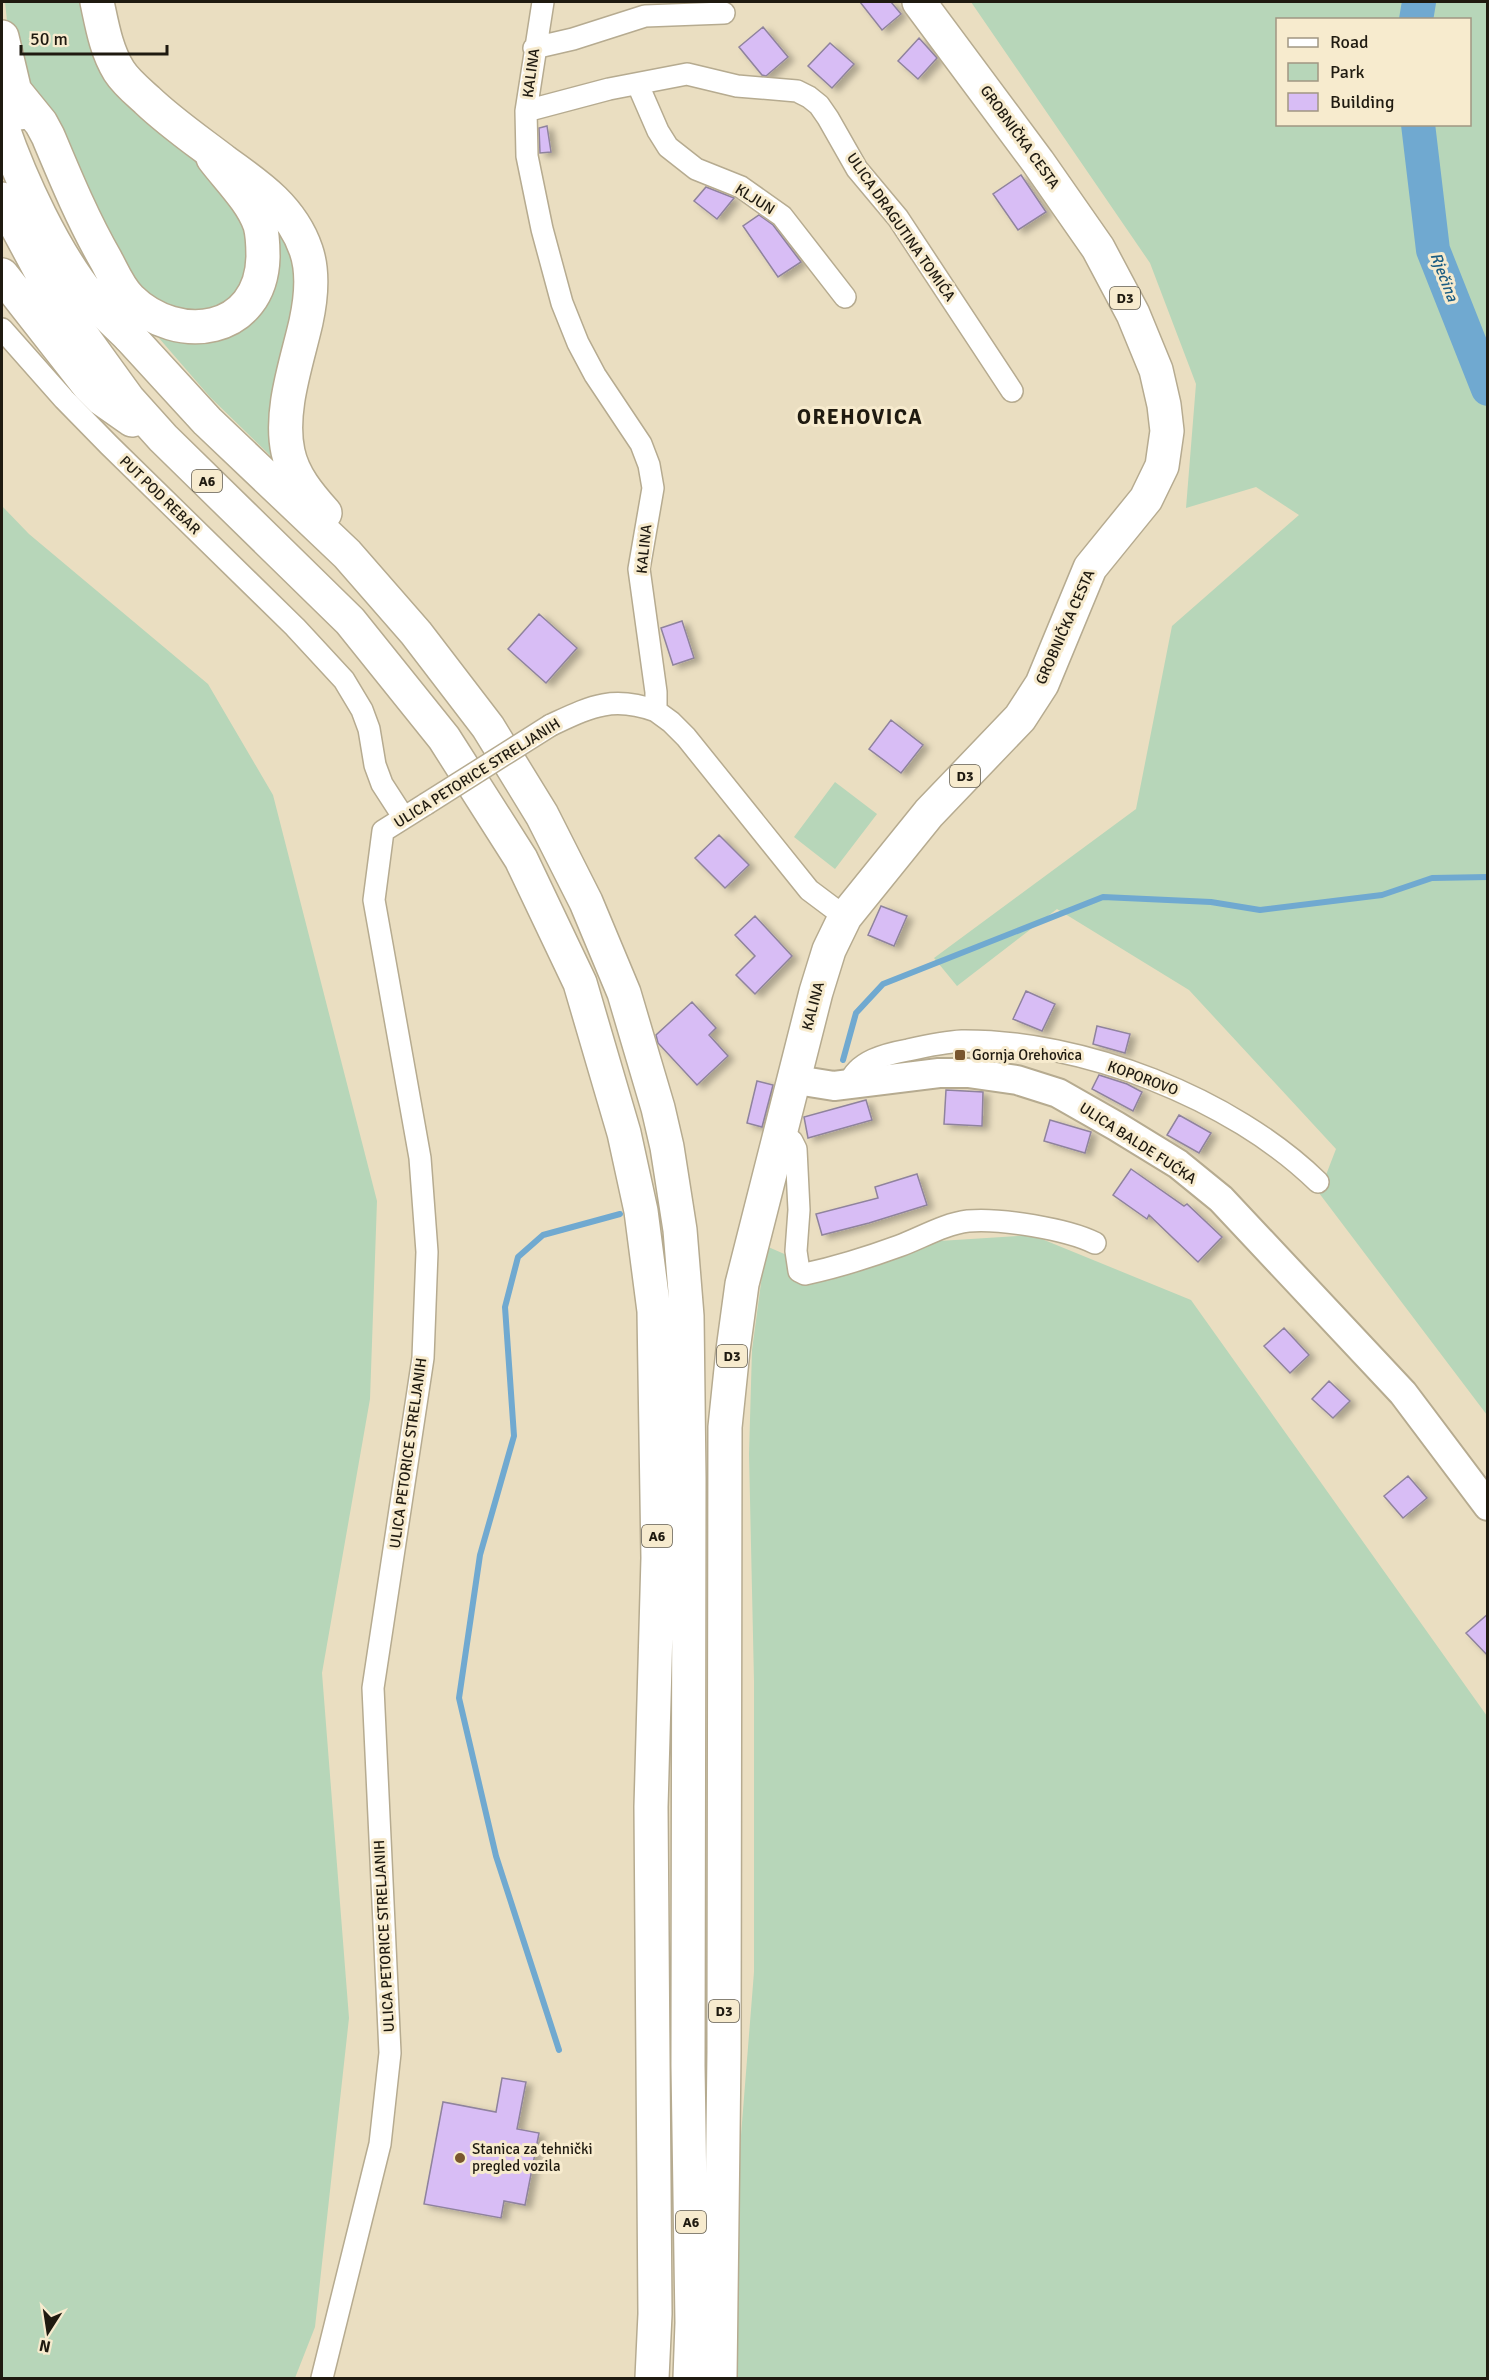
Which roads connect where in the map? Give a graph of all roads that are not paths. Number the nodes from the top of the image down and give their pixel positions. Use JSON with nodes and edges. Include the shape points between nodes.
{"nodes":[{"id":1,"x":97,"y":2,"type":"edge"},
{"id":2,"x":543,"y":2,"type":"edge"},
{"id":3,"x":919,"y":2,"type":"edge"},
{"id":4,"x":724,"y":13,"type":"dead end"},
{"id":5,"x":2,"y":37,"type":"edge"},
{"id":6,"x":534,"y":48,"type":"junction"},
{"id":7,"x":638,"y":85,"type":"junction"},
{"id":8,"x":15,"y":91,"type":"junction"},
{"id":9,"x":526,"y":111,"type":"junction"},
{"id":10,"x":2,"y":126,"type":"edge"},
{"id":11,"x":202,"y":145,"type":"junction"},
{"id":12,"x":2,"y":199,"type":"edge"},
{"id":13,"x":2,"y":275,"type":"edge"},
{"id":14,"x":845,"y":297,"type":"dead end"},
{"id":15,"x":2,"y":329,"type":"edge"},
{"id":16,"x":130,"y":337,"type":"junction"},
{"id":17,"x":1012,"y":392,"type":"dead end"},
{"id":18,"x":163,"y":438,"type":"junction"},
{"id":19,"x":375,"y":585,"type":"junction"},
{"id":20,"x":656,"y":711,"type":"junction"},
{"id":21,"x":404,"y":818,"type":"junction"},
{"id":22,"x":845,"y":917,"type":"junction"},
{"id":23,"x":795,"y":1076,"type":"junction"},
{"id":24,"x":849,"y":1084,"type":"junction"},
{"id":25,"x":781,"y":1133,"type":"junction"},
{"id":26,"x":1318,"y":1182,"type":"dead end"},
{"id":27,"x":1095,"y":1243,"type":"dead end"},
{"id":28,"x":1488,"y":1506,"type":"edge"},
{"id":29,"x":322,"y":2379,"type":"edge"},
{"id":30,"x":652,"y":2379,"type":"edge"},
{"id":31,"x":690,"y":2379,"type":"edge"},
{"id":32,"x":720,"y":2379,"type":"edge"}],
"edges":[{"from":1,"to":11,"type":"main road","via":[[108,47],[122,75],[157,110]]},
{"from":2,"to":6,"type":"street","name":"KALINA"},
{"from":3,"to":22,"type":"main road","name":"GROBNIČKA CESTA","number":"D3","via":[[1098,248],[1133,314],[1156,370],[1167,430],[1162,466],[1146,499],[1090,568],[1042,684],[1020,718],[929,813]]},
{"from":4,"to":6,"type":"street","via":[[645,16]]},
{"from":5,"to":8,"type":"main road"},
{"from":6,"to":9,"type":"street","name":"KALINA"},
{"from":7,"to":9,"type":"street","name":"ULICA DRAGUTINA TOMIĆA"},
{"from":7,"to":14,"type":"street","name":"KLJUN","via":[[668,147],[696,169],[741,187],[782,216]]},
{"from":7,"to":17,"type":"street","name":"ULICA DRAGUTINA TOMIĆA","via":[[687,74],[737,86],[797,90],[819,105],[857,169],[898,218]]},
{"from":8,"to":11,"type":"main road","via":[[48,136],[89,231],[122,290],[153,315],[183,326],[201,327],[228,321],[241,313],[260,278],[263,247],[254,212]]},
{"from":8,"to":16,"type":"main road","via":[[22,119],[63,222],[81,259]]},
{"from":9,"to":20,"type":"street","name":"KALINA","via":[[527,156],[562,303],[595,375],[641,444],[649,465],[653,488],[639,569]]},
{"from":10,"to":16,"type":"main road","via":[[24,183],[71,269],[89,295]]},
{"from":11,"to":19,"type":"main road","via":[[275,200],[292,220],[307,252],[310,305],[289,400],[288,451],[309,495],[352,544]]},
{"from":12,"to":18,"type":"main road","number":"A6","via":[[55,298],[128,399]]},
{"from":13,"to":18,"type":"main road","via":[[88,386],[118,411]]},
{"from":15,"to":21,"type":"street","name":"PUT POD REBAR","via":[[64,399],[344,680],[369,729],[382,784]]},
{"from":16,"to":19,"type":"main road","number":"A6","via":[[207,421]]},
{"from":18,"to":30,"type":"main road","number":"A6","via":[[350,621],[444,738],[521,859],[580,983],[624,1133],[641,1211],[654,1311],[658,1558],[651,1807],[655,2314]]},
{"from":19,"to":31,"type":"main road","number":"A6","via":[[488,727],[548,825],[624,993],[667,1147],[680,1230],[688,1347]]},
{"from":20,"to":21,"type":"street","name":"ULICA PETORICE STRELJANIH","bridge":true,"via":[[638,704],[590,707],[550,726]]},
{"from":20,"to":22,"type":"street","via":[[686,737],[809,890]]},
{"from":21,"to":29,"type":"street","name":"ULICA PETORICE STRELJANIH","via":[[383,831],[374,900],[420,1158],[427,1252],[423,1358],[373,1688],[390,2053],[380,2144]]},
{"from":22,"to":23,"type":"main road","name":"KALINA","number":"D3","via":[[829,950]]},
{"from":23,"to":24,"type":"main road","name":"ULICA BALDE FUĆKA","via":[[822,1084]]},
{"from":23,"to":25,"type":"main road","number":"D3"},
{"from":24,"to":26,"type":"street","name":"KOPOROVO","via":[[853,1074],[865,1064],[931,1045],[961,1041],[1046,1049],[1179,1090],[1275,1146]]},
{"from":24,"to":28,"type":"main road","name":"ULICA BALDE FUĆKA","via":[[939,1073],[1017,1080],[1058,1093],[1178,1164],[1221,1199],[1403,1393]]},
{"from":25,"to":27,"type":"street","via":[[796,1149],[796,1251],[800,1271],[805,1274],[968,1221],[1038,1227]]},
{"from":25,"to":32,"type":"main road","number":"D3","via":[[742,1284],[725,1428]]}]}
